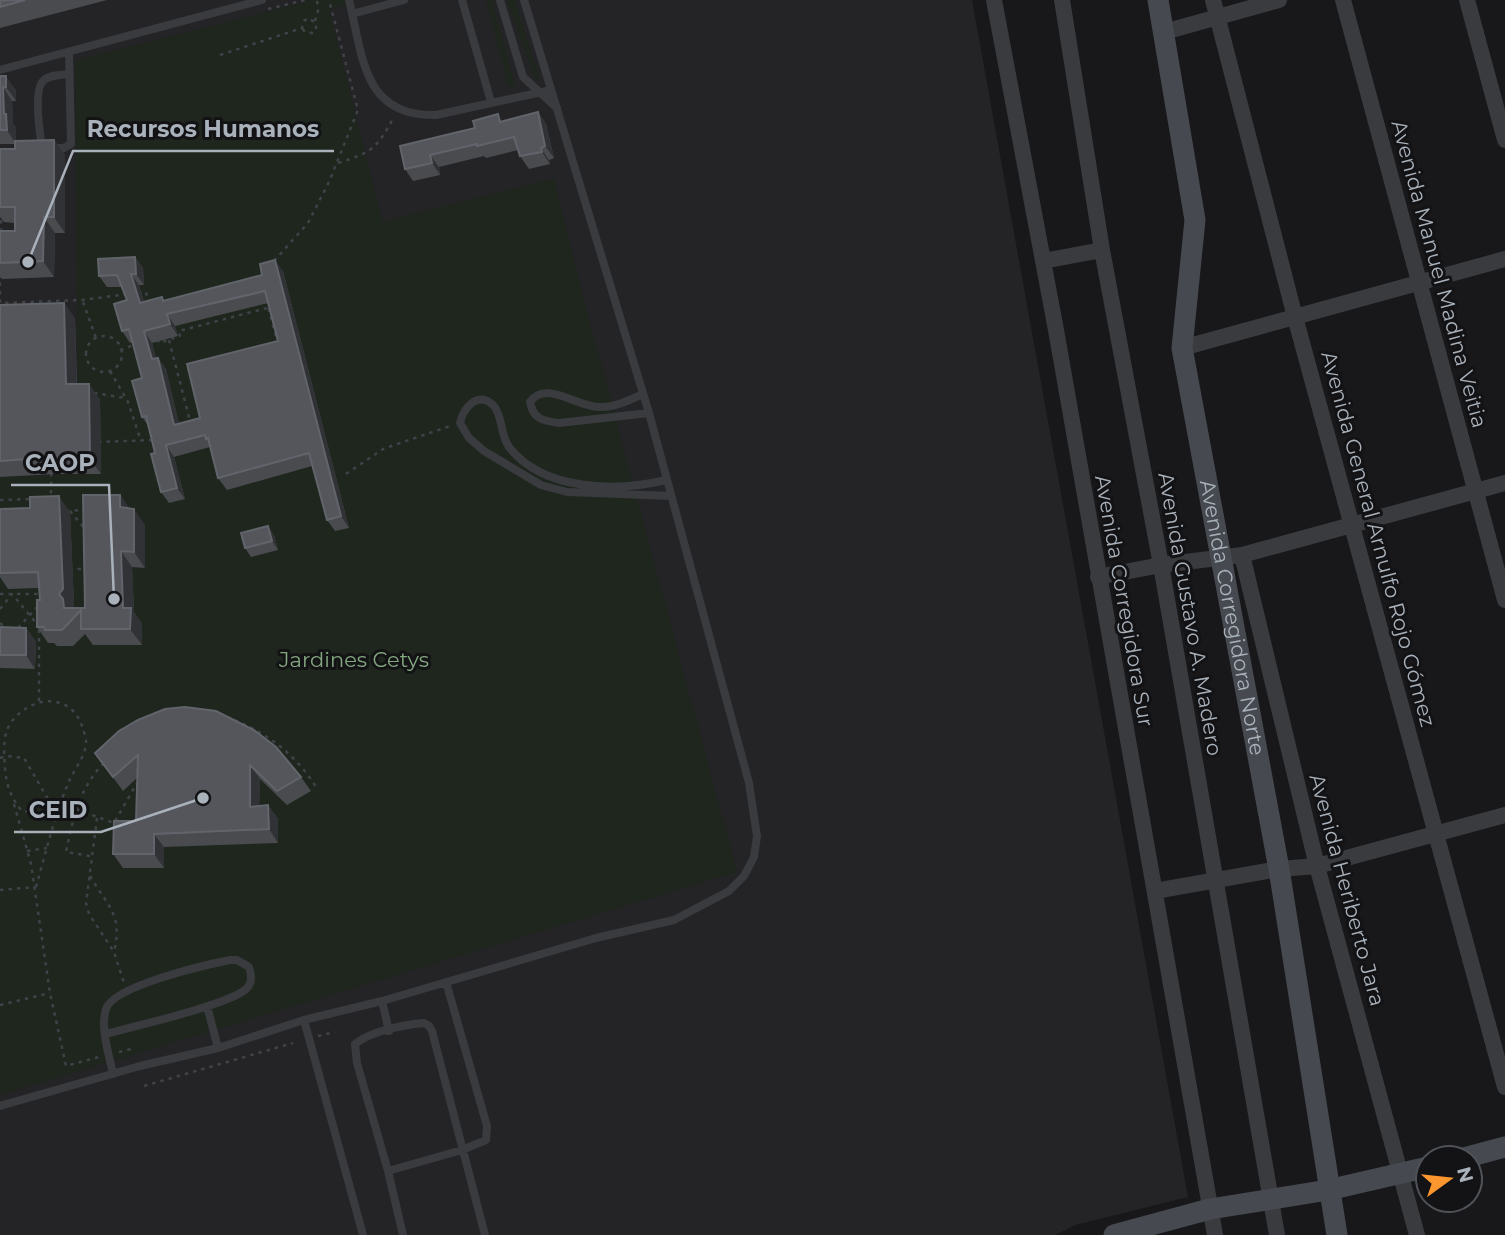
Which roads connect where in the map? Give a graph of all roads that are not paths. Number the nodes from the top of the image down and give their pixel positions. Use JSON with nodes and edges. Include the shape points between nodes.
{"nodes":[{"id":1,"x":262,"y":0,"type":"edge"},
{"id":2,"x":349,"y":0,"type":"edge"},
{"id":3,"x":404,"y":0,"type":"edge"},
{"id":4,"x":462,"y":0,"type":"edge"},
{"id":5,"x":500,"y":0,"type":"edge"},
{"id":6,"x":524,"y":0,"type":"edge"},
{"id":7,"x":994,"y":0,"type":"edge"},
{"id":8,"x":1062,"y":0,"type":"edge"},
{"id":9,"x":1158,"y":0,"type":"edge"},
{"id":10,"x":1213,"y":0,"type":"edge"},
{"id":11,"x":1279,"y":0,"type":"edge"},
{"id":12,"x":1343,"y":0,"type":"edge"},
{"id":13,"x":1468,"y":0,"type":"edge"},
{"id":14,"x":352,"y":14,"type":"junction"},
{"id":15,"x":1217,"y":17,"type":"junction"},
{"id":16,"x":1164,"y":32,"type":"junction"},
{"id":17,"x":69,"y":52,"type":"junction"},
{"id":18,"x":0,"y":70,"type":"edge"},
{"id":19,"x":69,"y":74,"type":"junction"},
{"id":20,"x":551,"y":90,"type":"junction"},
{"id":21,"x":536,"y":92,"type":"junction"},
{"id":22,"x":491,"y":102,"type":"junction"},
{"id":23,"x":557,"y":108,"type":"junction"},
{"id":24,"x":1505,"y":140,"type":"edge"},
{"id":25,"x":1102,"y":250,"type":"junction"},
{"id":26,"x":1505,"y":259,"type":"edge"},
{"id":27,"x":1043,"y":261,"type":"junction"},
{"id":28,"x":1419,"y":282,"type":"junction"},
{"id":29,"x":1295,"y":317,"type":"junction"},
{"id":30,"x":1182,"y":348,"type":"junction"},
{"id":31,"x":643,"y":394,"type":"junction"},
{"id":32,"x":649,"y":413,"type":"junction"},
{"id":33,"x":666,"y":480,"type":"junction"},
{"id":34,"x":1505,"y":483,"type":"edge"},
{"id":35,"x":1475,"y":490,"type":"junction"},
{"id":36,"x":671,"y":496,"type":"junction"},
{"id":37,"x":1352,"y":525,"type":"junction"},
{"id":38,"x":1232,"y":556,"type":"junction"},
{"id":39,"x":1161,"y":565,"type":"junction"},
{"id":40,"x":1098,"y":577,"type":"junction"},
{"id":41,"x":1505,"y":600,"type":"edge"},
{"id":42,"x":1505,"y":815,"type":"edge"},
{"id":43,"x":1436,"y":834,"type":"junction"},
{"id":44,"x":1317,"y":866,"type":"junction"},
{"id":45,"x":1279,"y":869,"type":"junction"},
{"id":46,"x":1215,"y":881,"type":"junction"},
{"id":47,"x":1155,"y":891,"type":"junction"},
{"id":48,"x":446,"y":982,"type":"junction"},
{"id":49,"x":382,"y":1001,"type":"junction"},
{"id":50,"x":207,"y":1006,"type":"junction"},
{"id":51,"x":304,"y":1020,"type":"junction"},
{"id":52,"x":389,"y":1031,"type":"junction"},
{"id":53,"x":105,"y":1034,"type":"junction"},
{"id":54,"x":218,"y":1048,"type":"junction"},
{"id":55,"x":113,"y":1074,"type":"junction"},
{"id":56,"x":1505,"y":1087,"type":"edge"},
{"id":57,"x":0,"y":1106,"type":"edge"},
{"id":58,"x":1505,"y":1147,"type":"edge"},
{"id":59,"x":462,"y":1150,"type":"junction"},
{"id":60,"x":1484,"y":1153,"type":"edge"},
{"id":61,"x":1414,"y":1170,"type":"edge"},
{"id":62,"x":388,"y":1171,"type":"junction"},
{"id":63,"x":1400,"y":1174,"type":"junction"},
{"id":64,"x":1328,"y":1189,"type":"junction"},
{"id":65,"x":1271,"y":1199,"type":"junction"},
{"id":66,"x":1210,"y":1209,"type":"junction"},
{"id":67,"x":363,"y":1235,"type":"edge"},
{"id":68,"x":403,"y":1235,"type":"edge"},
{"id":69,"x":485,"y":1235,"type":"edge"},
{"id":70,"x":1114,"y":1235,"type":"edge"},
{"id":71,"x":1215,"y":1235,"type":"edge"},
{"id":72,"x":1278,"y":1235,"type":"edge"},
{"id":73,"x":1337,"y":1235,"type":"edge"},
{"id":74,"x":1417,"y":1235,"type":"edge"}],
"edges":[{"from":1,"to":17,"type":"lane","via":[[215,8]]},
{"from":2,"to":14,"type":"lane"},
{"from":3,"to":14,"type":"lane"},
{"from":4,"to":22,"type":"lane"},
{"from":5,"to":21,"type":"lane","via":[[523,77]]},
{"from":6,"to":20,"type":"lane"},
{"from":7,"to":27,"type":"street","name":"Avenida Corregidora Sur"},
{"from":8,"to":25,"type":"street","name":"Avenida Gustavo A. Madero"},
{"from":9,"to":16,"type":"street","name":"Avenida Corregidora Norte"},
{"from":10,"to":15,"type":"street","name":"Avenida General Arnulfo Rojo Gómez"},
{"from":11,"to":15,"type":"street"},
{"from":12,"to":28,"type":"street","name":"Avenida Manuel Madina Veitia"},
{"from":13,"to":24,"type":"street"},
{"from":14,"to":22,"type":"lane","via":[[370,82],[383,98],[420,115]]},
{"from":15,"to":16,"type":"street"},
{"from":15,"to":29,"type":"street","name":"Avenida General Arnulfo Rojo Gómez"},
{"from":16,"to":30,"type":"street","name":"Avenida Corregidora Norte","via":[[1195,220]]},
{"from":17,"to":18,"type":"lane"},
{"from":17,"to":19,"type":"lane"},
{"from":19,"to":19,"type":"lane","via":[[41,85],[37,148],[71,144]]},
{"from":20,"to":21,"type":"lane"},
{"from":20,"to":23,"type":"lane"},
{"from":21,"to":22,"type":"lane"},
{"from":21,"to":23,"type":"lane"},
{"from":23,"to":31,"type":"lane"},
{"from":25,"to":27,"type":"street"},
{"from":25,"to":39,"type":"street","name":"Avenida Gustavo A. Madero"},
{"from":26,"to":28,"type":"street"},
{"from":27,"to":40,"type":"street","name":"Avenida Corregidora Sur"},
{"from":28,"to":29,"type":"street"},
{"from":28,"to":35,"type":"street","name":"Avenida Manuel Madina Veitia"},
{"from":29,"to":30,"type":"street"},
{"from":29,"to":37,"type":"street","name":"Avenida General Arnulfo Rojo Gómez"},
{"from":30,"to":38,"type":"street","name":"Avenida Corregidora Norte"},
{"from":31,"to":32,"type":"lane"},
{"from":31,"to":32,"type":"lane","via":[[601,407],[542,392],[530,402],[537,418],[559,423]]},
{"from":32,"to":33,"type":"lane"},
{"from":33,"to":36,"type":"lane"},
{"from":33,"to":36,"type":"lane","via":[[611,486],[561,480],[518,457],[506,443],[494,406],[477,400],[463,411],[460,423],[469,438],[541,485],[567,492]]},
{"from":34,"to":35,"type":"street"},
{"from":35,"to":37,"type":"street"},
{"from":35,"to":41,"type":"street","name":"Avenida Manuel Madina Veitia"},
{"from":36,"to":48,"type":"lane","via":[[749,783],[757,836],[754,857],[729,891],[674,920]]},
{"from":37,"to":38,"type":"street"},
{"from":37,"to":43,"type":"street","name":"Avenida General Arnulfo Rojo Gómez"},
{"from":38,"to":39,"type":"street"},
{"from":38,"to":44,"type":"street","name":"Avenida Heriberto Jara"},
{"from":38,"to":45,"type":"street","name":"Avenida Corregidora Norte"},
{"from":39,"to":40,"type":"street"},
{"from":39,"to":46,"type":"street","name":"Avenida Gustavo A. Madero"},
{"from":40,"to":47,"type":"street","name":"Avenida Corregidora Sur"},
{"from":42,"to":43,"type":"street"},
{"from":43,"to":44,"type":"street"},
{"from":43,"to":56,"type":"street","name":"Avenida General Arnulfo Rojo Gómez"},
{"from":44,"to":45,"type":"street"},
{"from":44,"to":63,"type":"street","name":"Avenida Heriberto Jara"},
{"from":45,"to":46,"type":"street"},
{"from":45,"to":64,"type":"street","name":"Avenida Corregidora Norte"},
{"from":46,"to":47,"type":"street"},
{"from":46,"to":65,"type":"street","name":"Avenida Gustavo A. Madero"},
{"from":47,"to":66,"type":"street","name":"Avenida Corregidora Sur"},
{"from":48,"to":49,"type":"lane"},
{"from":48,"to":59,"type":"lane","via":[[488,1130],[486,1140]]},
{"from":49,"to":51,"type":"lane"},
{"from":49,"to":52,"type":"lane"},
{"from":50,"to":53,"type":"lane"},
{"from":50,"to":53,"type":"lane","via":[[247,988],[249,967],[230,960],[128,989],[106,1008]]},
{"from":50,"to":54,"type":"lane"},
{"from":51,"to":54,"type":"lane"},
{"from":51,"to":67,"type":"lane"},
{"from":52,"to":59,"type":"lane","via":[[429,1026]]},
{"from":52,"to":62,"type":"lane","via":[[355,1044]]},
{"from":53,"to":55,"type":"lane"},
{"from":54,"to":55,"type":"lane"},
{"from":55,"to":57,"type":"lane"},
{"from":58,"to":60,"type":"street"},
{"from":59,"to":62,"type":"lane"},
{"from":59,"to":69,"type":"lane"},
{"from":61,"to":63,"type":"street"},
{"from":62,"to":68,"type":"lane"},
{"from":63,"to":64,"type":"street"},
{"from":63,"to":74,"type":"street","name":"Avenida Heriberto Jara"},
{"from":64,"to":65,"type":"street"},
{"from":64,"to":73,"type":"street","name":"Avenida Corregidora Norte"},
{"from":65,"to":66,"type":"street"},
{"from":65,"to":72,"type":"street","name":"Avenida Gustavo A. Madero"},
{"from":66,"to":70,"type":"street"},
{"from":66,"to":71,"type":"street","name":"Avenida Corregidora Sur"}]}
